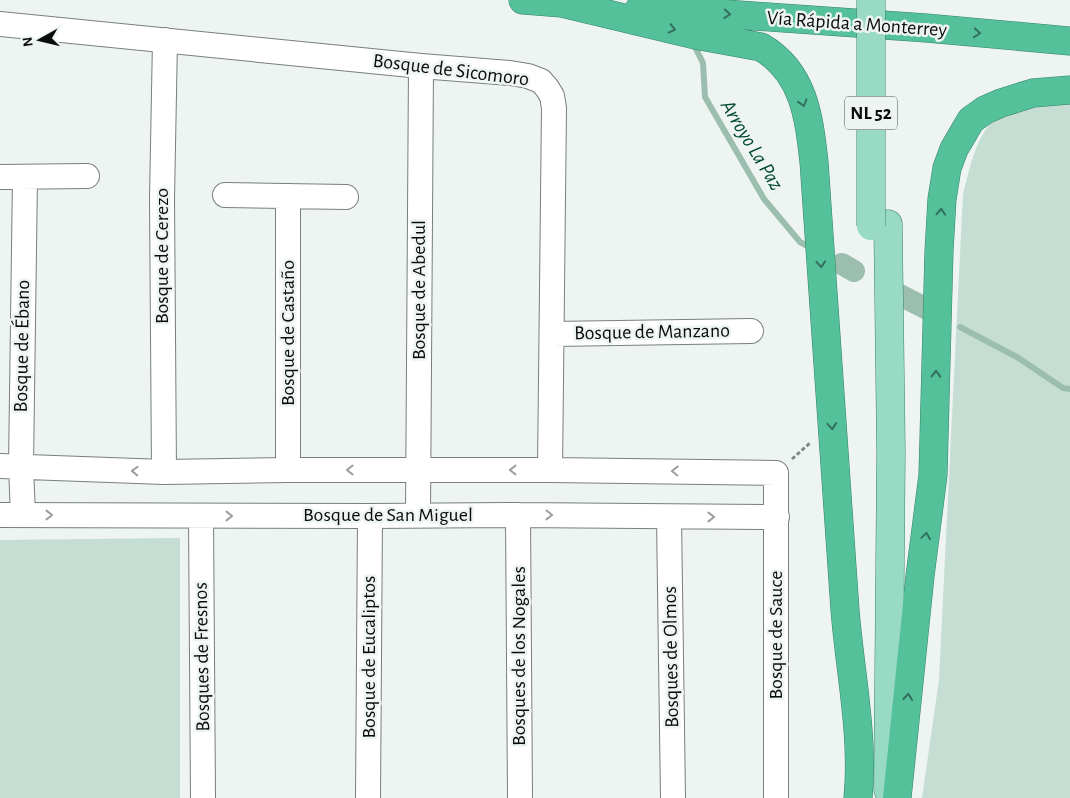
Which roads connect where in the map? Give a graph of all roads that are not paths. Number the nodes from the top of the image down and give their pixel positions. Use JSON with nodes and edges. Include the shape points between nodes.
{"nodes":[{"id":1,"x":523,"y":0,"type":"edge"},
{"id":2,"x":871,"y":0,"type":"edge"},
{"id":3,"x":888,"y":0,"type":"edge"},
{"id":4,"x":557,"y":2,"type":"junction"},
{"id":5,"x":0,"y":24,"type":"edge"},
{"id":6,"x":165,"y":40,"type":"junction"},
{"id":7,"x":1070,"y":41,"type":"edge"},
{"id":8,"x":421,"y":66,"type":"junction"},
{"id":9,"x":1070,"y":90,"type":"edge"},
{"id":10,"x":0,"y":176,"type":"edge"},
{"id":11,"x":87,"y":176,"type":"dead end"},
{"id":12,"x":25,"y":177,"type":"junction"},
{"id":13,"x":226,"y":195,"type":"dead end"},
{"id":14,"x":288,"y":196,"type":"junction"},
{"id":15,"x":346,"y":198,"type":"dead end"},
{"id":16,"x":880,"y":225,"type":"junction"},
{"id":17,"x":751,"y":331,"type":"dead end"},
{"id":18,"x":552,"y":334,"type":"junction"},
{"id":19,"x":10,"y":466,"type":"edge"},
{"id":20,"x":288,"y":470,"type":"junction"},
{"id":21,"x":418,"y":470,"type":"junction"},
{"id":22,"x":550,"y":470,"type":"junction"},
{"id":23,"x":164,"y":472,"type":"junction"},
{"id":24,"x":11,"y":515,"type":"edge"},
{"id":25,"x":418,"y":515,"type":"junction"},
{"id":26,"x":518,"y":515,"type":"junction"},
{"id":27,"x":201,"y":516,"type":"junction"},
{"id":28,"x":370,"y":516,"type":"junction"},
{"id":29,"x":670,"y":517,"type":"junction"},
{"id":30,"x":777,"y":517,"type":"junction"},
{"id":31,"x":204,"y":798,"type":"edge"},
{"id":32,"x":368,"y":798,"type":"edge"},
{"id":33,"x":520,"y":798,"type":"edge"},
{"id":34,"x":673,"y":798,"type":"edge"},
{"id":35,"x":776,"y":798,"type":"edge"},
{"id":36,"x":858,"y":798,"type":"edge"},
{"id":37,"x":873,"y":798,"type":"edge"},
{"id":38,"x":888,"y":798,"type":"edge"},
{"id":39,"x":897,"y":798,"type":"edge"}],
"edges":[{"from":1,"to":4,"type":"highway","name":"Vía Rápida a Monterrey"},
{"from":2,"to":16,"type":"main road","number":"NL 52","bridge":true},
{"from":3,"to":16,"type":"main road"},
{"from":4,"to":7,"type":"highway","name":"Vía Rápida a Monterrey","one_way":true},
{"from":4,"to":36,"type":"highway","one_way":true,"via":[[761,47],[785,66],[803,101],[812,145],[848,654],[859,743]]},
{"from":5,"to":6,"type":"street","name":"Bosque de Sicomoro"},
{"from":6,"to":8,"type":"street","name":"Bosque de Sicomoro"},
{"from":6,"to":23,"type":"street","name":"Bosque de Cerezo","via":[[162,198]]},
{"from":8,"to":18,"type":"street","name":"Bosque de Sicomoro","via":[[528,76],[541,82],[552,96]]},
{"from":8,"to":21,"type":"street","name":"Bosque de Abedul"},
{"from":39,"to":9,"type":"highway","one_way":true,"via":[[933,475],[939,252],[947,168],[971,120],[985,110],[1033,93]]},
{"from":10,"to":12,"type":"street"},
{"from":11,"to":12,"type":"street"},
{"from":12,"to":19,"type":"street","name":"Bosque de Ébano"},
{"from":13,"to":14,"type":"street"},
{"from":14,"to":15,"type":"street"},
{"from":14,"to":20,"type":"street","name":"Bosque de Castaño"},
{"from":16,"to":37,"type":"main road","via":[[875,379]]},
{"from":16,"to":38,"type":"main road","via":[[891,452]]},
{"from":17,"to":18,"type":"street","name":"Bosque de Manzano"},
{"from":18,"to":22,"type":"street","name":"Bosque de Sicomoro"},
{"from":23,"to":19,"type":"street","one_way":true},
{"from":19,"to":24,"type":"street","name":"Bosque de Ébano"},
{"from":21,"to":20,"type":"street","one_way":true},
{"from":20,"to":23,"type":"street"},
{"from":22,"to":21,"type":"street","one_way":true},
{"from":21,"to":25,"type":"street","name":"Bosque de Abedul"},
{"from":30,"to":22,"type":"street","name":"Bosque de Sauce","one_way":true,"via":[[776,473]]},
{"from":24,"to":27,"type":"street","name":"Bosque de San Miguel","one_way":true},
{"from":25,"to":26,"type":"street","name":"Bosque de San Miguel"},
{"from":25,"to":28,"type":"street","name":"Bosque de San Miguel"},
{"from":26,"to":29,"type":"street","name":"Bosque de San Miguel","one_way":true},
{"from":26,"to":33,"type":"street","name":"Bosques de los Nogales"},
{"from":27,"to":28,"type":"street","name":"Bosque de San Miguel","one_way":true},
{"from":27,"to":31,"type":"street","name":"Bosques de Fresnos"},
{"from":28,"to":32,"type":"street","name":"Bosque de Eucaliptos"},
{"from":29,"to":30,"type":"street","name":"Bosque de San Miguel","one_way":true},
{"from":29,"to":34,"type":"street","name":"Bosques de Olmos"},
{"from":30,"to":35,"type":"street","name":"Bosque de Sauce"}]}
